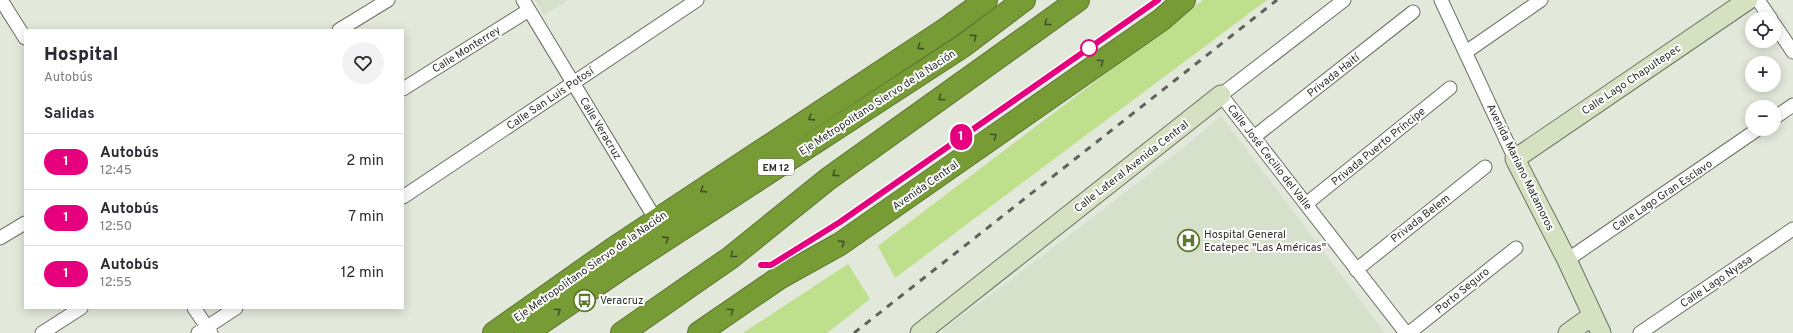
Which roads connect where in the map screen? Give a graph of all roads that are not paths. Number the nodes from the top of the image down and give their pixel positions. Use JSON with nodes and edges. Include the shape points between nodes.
{"nodes":[{"id":1,"x":1,"y":0,"type":"edge"},
{"id":2,"x":388,"y":0,"type":"edge"},
{"id":3,"x":696,"y":0,"type":"edge"},
{"id":4,"x":986,"y":0,"type":"edge"},
{"id":5,"x":1024,"y":0,"type":"edge"},
{"id":6,"x":1078,"y":0,"type":"edge"},
{"id":7,"x":1184,"y":0,"type":"edge"},
{"id":8,"x":1344,"y":0,"type":"edge"},
{"id":9,"x":1441,"y":0,"type":"edge"},
{"id":10,"x":1541,"y":0,"type":"edge"},
{"id":11,"x":1748,"y":0,"type":"edge"},
{"id":12,"x":1758,"y":0,"type":"edge"},
{"id":13,"x":526,"y":5,"type":"edge"},
{"id":14,"x":1413,"y":12,"type":"dead end"},
{"id":15,"x":1766,"y":12,"type":"edge"},
{"id":16,"x":341,"y":29,"type":"edge"},
{"id":17,"x":1781,"y":34,"type":"edge"},
{"id":18,"x":24,"y":36,"type":"edge"},
{"id":19,"x":1466,"y":52,"type":"junction"},
{"id":20,"x":1793,"y":52,"type":"edge"},
{"id":21,"x":573,"y":83,"type":"junction"},
{"id":22,"x":404,"y":87,"type":"edge"},
{"id":23,"x":1450,"y":88,"type":"dead end"},
{"id":24,"x":1221,"y":95,"type":"junction"},
{"id":25,"x":1793,"y":105,"type":"edge"},
{"id":26,"x":1781,"y":113,"type":"edge"},
{"id":27,"x":1748,"y":136,"type":"edge"},
{"id":28,"x":1254,"y":137,"type":"junction"},
{"id":29,"x":1515,"y":158,"type":"junction"},
{"id":30,"x":1485,"y":167,"type":"dead end"},
{"id":31,"x":404,"y":195,"type":"edge"},
{"id":32,"x":1306,"y":204,"type":"junction"},
{"id":33,"x":653,"y":214,"type":"dead end"},
{"id":34,"x":24,"y":224,"type":"edge"},
{"id":35,"x":1793,"y":229,"type":"edge"},
{"id":36,"x":0,"y":238,"type":"edge"},
{"id":37,"x":1516,"y":248,"type":"dead end"},
{"id":38,"x":1567,"y":260,"type":"junction"},
{"id":39,"x":1356,"y":270,"type":"junction"},
{"id":40,"x":79,"y":309,"type":"edge"},
{"id":41,"x":194,"y":309,"type":"edge"},
{"id":42,"x":235,"y":309,"type":"edge"},
{"id":43,"x":1592,"y":316,"type":"junction"},
{"id":44,"x":205,"y":331,"type":"edge"},
{"id":45,"x":42,"y":333,"type":"edge"},
{"id":46,"x":494,"y":333,"type":"edge"},
{"id":47,"x":526,"y":333,"type":"edge"},
{"id":48,"x":622,"y":333,"type":"edge"},
{"id":49,"x":699,"y":333,"type":"edge"},
{"id":50,"x":920,"y":333,"type":"edge"},
{"id":51,"x":1408,"y":333,"type":"edge"},
{"id":52,"x":1568,"y":333,"type":"edge"},
{"id":53,"x":1601,"y":333,"type":"edge"},
{"id":54,"x":1640,"y":333,"type":"edge"}],
"edges":[{"from":1,"to":18,"type":"street"},
{"from":2,"to":16,"type":"street"},
{"from":3,"to":21,"type":"street","name":"Calle San Luis Potosí"},
{"from":4,"to":46,"type":"highway","name":"Eje Metropolitano Siervo de la Nación","number":"EM 12","one_way":true,"via":[[613,249]]},
{"from":47,"to":5,"type":"highway","name":"Eje Metropolitano Siervo de la Nación","number":"EM 12","one_way":true,"via":[[963,46]]},
{"from":6,"to":48,"type":"highway","one_way":true,"via":[[828,179],[730,258]]},
{"from":49,"to":7,"type":"highway","name":"Avenida Central","one_way":true,"via":[[779,278],[840,244],[1161,20]]},
{"from":8,"to":24,"type":"street","name":"Calle Lateral Avenida Central"},
{"from":9,"to":19,"type":"street","name":"Avenida Mariano Matamoros"},
{"from":10,"to":19,"type":"street"},
{"from":11,"to":29,"type":"street","name":"Calle Lago Chapultepec"},
{"from":12,"to":15,"type":"street"},
{"from":13,"to":21,"type":"street","name":"Calle Veracruz"},
{"from":13,"to":22,"type":"street","name":"Calle Monterrey"},
{"from":14,"to":28,"type":"street","name":"Privada Haití"},
{"from":17,"to":20,"type":"street"},
{"from":19,"to":29,"type":"street","name":"Avenida Mariano Matamoros"},
{"from":21,"to":31,"type":"street","name":"Calle San Luis Potosí"},
{"from":21,"to":33,"type":"street","name":"Calle Veracruz"},
{"from":23,"to":32,"type":"street","name":"Privada Puerto Príncipe"},
{"from":24,"to":28,"type":"street","name":"Calle José Cecilio del Valle"},
{"from":24,"to":50,"type":"street","name":"Calle Lateral Avenida Central"},
{"from":25,"to":26,"type":"street"},
{"from":27,"to":38,"type":"street","name":"Calle Lago Gran Esclavo"},
{"from":28,"to":32,"type":"street","name":"Calle José Cecilio del Valle"},
{"from":29,"to":38,"type":"street","name":"Avenida Mariano Matamoros"},
{"from":30,"to":39,"type":"street","name":"Privada Belem"},
{"from":32,"to":39,"type":"street","name":"Calle José Cecilio del Valle"},
{"from":34,"to":36,"type":"street"},
{"from":35,"to":54,"type":"street","name":"Calle Lago Nyasa"},
{"from":37,"to":51,"type":"street","name":"Porto Seguro"},
{"from":38,"to":43,"type":"street","name":"Avenida Mariano Matamoros"},
{"from":39,"to":51,"type":"street","name":"Calle José Cecilio del Valle"},
{"from":40,"to":45,"type":"street"},
{"from":41,"to":44,"type":"street"},
{"from":42,"to":44,"type":"street"},
{"from":43,"to":52,"type":"street"},
{"from":43,"to":53,"type":"street","name":"Avenida Mariano Matamoros"}]}
